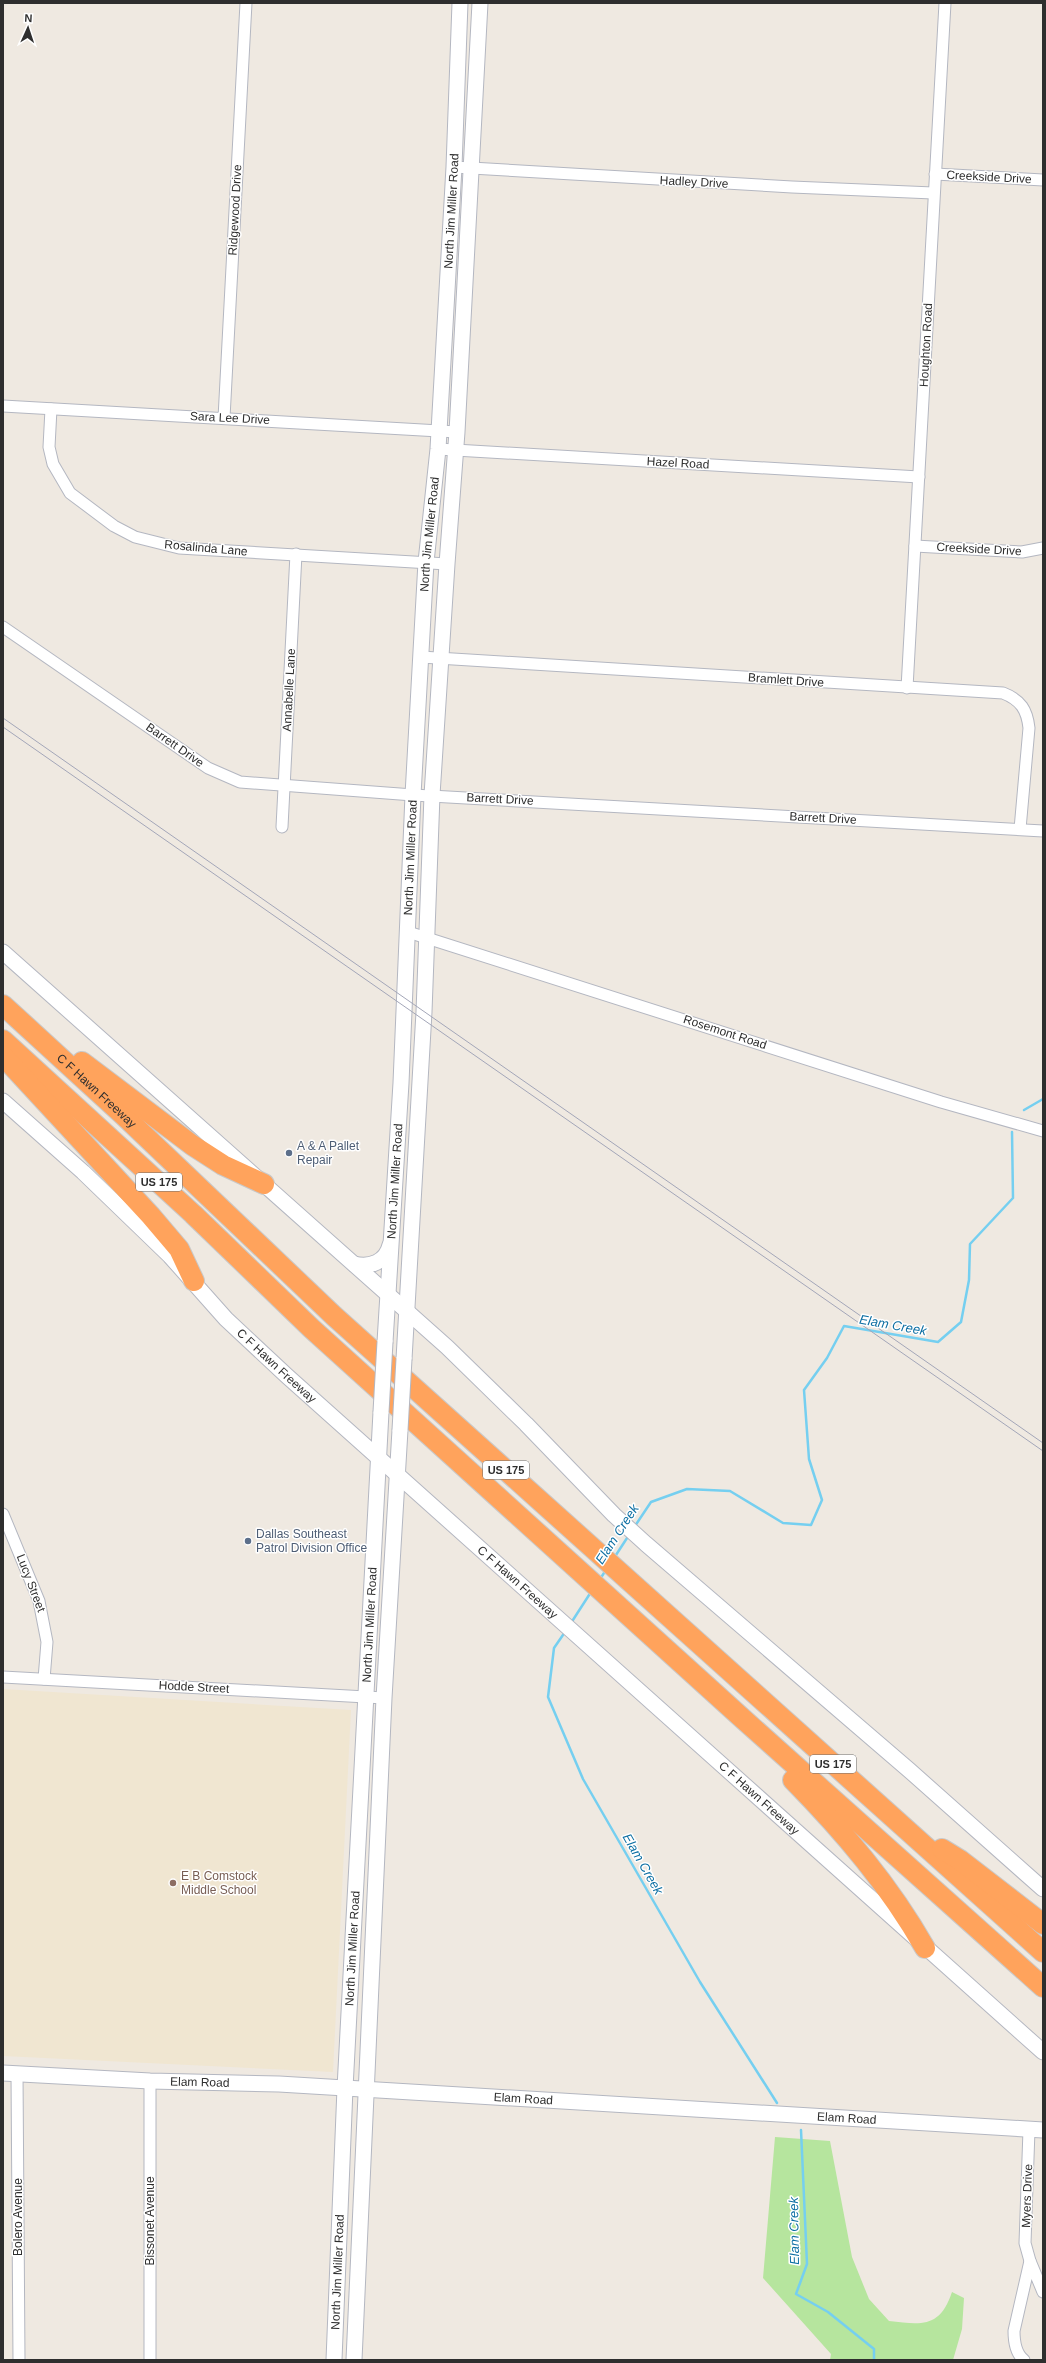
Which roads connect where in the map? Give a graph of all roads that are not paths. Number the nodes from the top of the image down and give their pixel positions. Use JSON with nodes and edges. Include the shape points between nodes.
{"nodes":[{"id":1,"x":246,"y":3,"type":"edge"},
{"id":2,"x":460,"y":3,"type":"edge"},
{"id":3,"x":480,"y":3,"type":"edge"},
{"id":4,"x":944,"y":3,"type":"edge"},
{"id":5,"x":454,"y":167,"type":"junction"},
{"id":6,"x":473,"y":167,"type":"junction"},
{"id":7,"x":935,"y":174,"type":"junction"},
{"id":8,"x":1043,"y":180,"type":"edge"},
{"id":9,"x":933,"y":194,"type":"junction"},
{"id":10,"x":3,"y":406,"type":"edge"},
{"id":11,"x":51,"y":409,"type":"junction"},
{"id":12,"x":224,"y":418,"type":"junction"},
{"id":13,"x":439,"y":431,"type":"junction"},
{"id":14,"x":457,"y":432,"type":"junction"},
{"id":15,"x":438,"y":449,"type":"junction"},
{"id":16,"x":456,"y":450,"type":"junction"},
{"id":17,"x":919,"y":477,"type":"junction"},
{"id":18,"x":915,"y":546,"type":"junction"},
{"id":19,"x":1043,"y":548,"type":"edge"},
{"id":20,"x":296,"y":554,"type":"junction"},
{"id":21,"x":426,"y":562,"type":"junction"},
{"id":22,"x":447,"y":564,"type":"junction"},
{"id":23,"x":3,"y":627,"type":"edge"},
{"id":24,"x":421,"y":658,"type":"junction"},
{"id":25,"x":440,"y":658,"type":"junction"},
{"id":26,"x":907,"y":688,"type":"junction"},
{"id":27,"x":285,"y":785,"type":"junction"},
{"id":28,"x":413,"y":795,"type":"junction"},
{"id":29,"x":432,"y":795,"type":"junction"},
{"id":30,"x":282,"y":826,"type":"dead end"},
{"id":31,"x":1020,"y":829,"type":"junction"},
{"id":32,"x":1043,"y":830,"type":"edge"},
{"id":33,"x":408,"y":932,"type":"junction"},
{"id":34,"x":426,"y":937,"type":"junction"},
{"id":35,"x":3,"y":952,"type":"edge"},
{"id":36,"x":3,"y":1005,"type":"edge"},
{"id":37,"x":37,"y":1035,"type":"junction"},
{"id":38,"x":3,"y":1040,"type":"edge"},
{"id":39,"x":3,"y":1056,"type":"edge"},
{"id":40,"x":3,"y":1101,"type":"edge"},
{"id":41,"x":1043,"y":1131,"type":"edge"},
{"id":42,"x":264,"y":1184,"type":"junction"},
{"id":43,"x":393,"y":1232,"type":"junction"},
{"id":44,"x":354,"y":1264,"type":"junction"},
{"id":45,"x":194,"y":1281,"type":"junction"},
{"id":46,"x":388,"y":1295,"type":"junction"},
{"id":47,"x":407,"y":1310,"type":"junction"},
{"id":48,"x":378,"y":1455,"type":"junction"},
{"id":49,"x":397,"y":1474,"type":"junction"},
{"id":50,"x":3,"y":1514,"type":"edge"},
{"id":51,"x":6,"y":1529,"type":"edge"},
{"id":52,"x":394,"y":1537,"type":"junction"},
{"id":53,"x":373,"y":1538,"type":"junction"},
{"id":54,"x":370,"y":1611,"type":"junction"},
{"id":55,"x":389,"y":1613,"type":"junction"},
{"id":56,"x":3,"y":1677,"type":"edge"},
{"id":57,"x":44,"y":1679,"type":"junction"},
{"id":58,"x":365,"y":1697,"type":"junction"},
{"id":59,"x":384,"y":1698,"type":"junction"},
{"id":60,"x":742,"y":1718,"type":"junction"},
{"id":61,"x":904,"y":1828,"type":"junction"},
{"id":62,"x":359,"y":1830,"type":"junction"},
{"id":63,"x":378,"y":1832,"type":"junction"},
{"id":64,"x":1043,"y":1889,"type":"edge"},
{"id":65,"x":354,"y":1913,"type":"junction"},
{"id":66,"x":374,"y":1915,"type":"junction"},
{"id":67,"x":1043,"y":1924,"type":"edge"},
{"id":68,"x":925,"y":1948,"type":"junction"},
{"id":69,"x":1043,"y":1952,"type":"edge"},
{"id":70,"x":1043,"y":1987,"type":"edge"},
{"id":71,"x":1043,"y":2052,"type":"edge"},
{"id":72,"x":10,"y":2073,"type":"edge"},
{"id":73,"x":150,"y":2081,"type":"junction"},
{"id":74,"x":345,"y":2088,"type":"junction"},
{"id":75,"x":365,"y":2090,"type":"junction"},
{"id":76,"x":1036,"y":2130,"type":"edge"},
{"id":77,"x":1030,"y":2261,"type":"junction"},
{"id":78,"x":1043,"y":2292,"type":"edge"},
{"id":79,"x":19,"y":2360,"type":"edge"},
{"id":80,"x":150,"y":2360,"type":"edge"},
{"id":81,"x":334,"y":2360,"type":"edge"},
{"id":82,"x":354,"y":2360,"type":"edge"},
{"id":83,"x":1024,"y":2360,"type":"edge"}],
"edges":[{"from":1,"to":12,"type":"street","name":"Ridgewood Drive"},
{"from":2,"to":5,"type":"main road","name":"North Jim Miller Road"},
{"from":3,"to":6,"type":"main road","name":"North Jim Miller Road"},
{"from":4,"to":7,"type":"street","name":"Houghton Road"},
{"from":5,"to":6,"type":"street","name":"Hadley Drive"},
{"from":5,"to":13,"type":"main road","name":"North Jim Miller Road"},
{"from":6,"to":9,"type":"street","name":"Hadley Drive"},
{"from":6,"to":14,"type":"main road","name":"North Jim Miller Road"},
{"from":7,"to":8,"type":"street","name":"Creekside Drive"},
{"from":7,"to":9,"type":"street","name":"Houghton Road"},
{"from":9,"to":17,"type":"street","name":"Houghton Road"},
{"from":10,"to":11,"type":"street","name":"Sara Lee Drive"},
{"from":11,"to":12,"type":"street","name":"Sara Lee Drive"},
{"from":11,"to":20,"type":"street","name":"Rosalinda Lane","via":[[49,447],[53,464],[70,493],[114,526],[135,537],[179,548]]},
{"from":12,"to":13,"type":"street","name":"Sara Lee Drive"},
{"from":13,"to":14,"type":"street","name":"Sara Lee Drive"},
{"from":13,"to":15,"type":"main road","name":"North Jim Miller Road"},
{"from":14,"to":16,"type":"main road","name":"North Jim Miller Road"},
{"from":15,"to":16,"type":"street","name":"Hazel Road"},
{"from":15,"to":21,"type":"main road","name":"North Jim Miller Road"},
{"from":16,"to":17,"type":"street","name":"Hazel Road"},
{"from":16,"to":22,"type":"main road","name":"North Jim Miller Road"},
{"from":17,"to":18,"type":"street","name":"Houghton Road"},
{"from":18,"to":19,"type":"street","name":"Creekside Drive","via":[[1022,552]]},
{"from":18,"to":26,"type":"street","name":"Houghton Road"},
{"from":20,"to":21,"type":"street","name":"Rosalinda Lane"},
{"from":20,"to":27,"type":"street","name":"Annabelle Lane"},
{"from":21,"to":22,"type":"street","name":"Rosalinda Lane"},
{"from":21,"to":24,"type":"main road","name":"North Jim Miller Road"},
{"from":22,"to":25,"type":"main road","name":"North Jim Miller Road"},
{"from":23,"to":27,"type":"street","name":"Barrett Drive","via":[[208,768],[240,782]]},
{"from":24,"to":25,"type":"street","name":"Bramlett Drive"},
{"from":24,"to":28,"type":"main road","name":"North Jim Miller Road"},
{"from":25,"to":26,"type":"street","name":"Bramlett Drive"},
{"from":25,"to":29,"type":"main road","name":"North Jim Miller Road"},
{"from":26,"to":31,"type":"street","name":"Bramlett Drive","via":[[1004,693],[1014,697],[1022,706],[1028,716],[1030,728]]},
{"from":27,"to":28,"type":"street","name":"Barrett Drive"},
{"from":27,"to":30,"type":"street","name":"Annabelle Lane"},
{"from":28,"to":29,"type":"street","name":"Barrett Drive"},
{"from":28,"to":33,"type":"main road","name":"North Jim Miller Road"},
{"from":29,"to":31,"type":"street","name":"Barrett Drive"},
{"from":29,"to":34,"type":"main road","name":"North Jim Miller Road"},
{"from":31,"to":32,"type":"street","name":"Barrett Drive"},
{"from":33,"to":34,"type":"street","name":"Rosemont Road"},
{"from":33,"to":43,"type":"main road","name":"North Jim Miller Road"},
{"from":34,"to":41,"type":"street","name":"Rosemont Road","via":[[941,1102]]},
{"from":34,"to":47,"type":"main road","name":"North Jim Miller Road"},
{"from":35,"to":42,"type":"main road"},
{"from":36,"to":37,"type":"highway","name":"C F Hawn Freeway","number":"US 175"},
{"from":37,"to":42,"type":"highway","via":[[91,1067],[192,1145],[223,1165]]},
{"from":37,"to":61,"type":"highway","name":"C F Hawn Freeway","number":"US 175","via":[[334,1316]]},
{"from":38,"to":60,"type":"highway","name":"C F Hawn Freeway","number":"US 175","via":[[193,1214],[311,1328]]},
{"from":39,"to":45,"type":"highway","via":[[151,1216],[179,1249]]},
{"from":40,"to":45,"type":"main road","name":"C F Hawn Freeway","via":[[83,1172]]},
{"from":42,"to":44,"type":"main road"},
{"from":43,"to":44,"type":"main road","via":[[384,1258],[370,1265]]},
{"from":43,"to":46,"type":"main road","name":"North Jim Miller Road"},
{"from":44,"to":46,"type":"main road"},
{"from":45,"to":48,"type":"main road","name":"C F Hawn Freeway","via":[[226,1319]]},
{"from":46,"to":47,"type":"main road"},
{"from":46,"to":48,"type":"main road","name":"North Jim Miller Road","bridge":true},
{"from":47,"to":49,"type":"main road","name":"North Jim Miller Road","bridge":true},
{"from":47,"to":64,"type":"main road","via":[[477,1375],[614,1515]]},
{"from":48,"to":49,"type":"main road","name":"C F Hawn Freeway"},
{"from":48,"to":53,"type":"main road","name":"North Jim Miller Road"},
{"from":49,"to":52,"type":"main road","name":"North Jim Miller Road"},
{"from":49,"to":68,"type":"main road","name":"C F Hawn Freeway"},
{"from":50,"to":51,"type":"street","name":"Lucy Street"},
{"from":51,"to":57,"type":"street","name":"Lucy Street","via":[[39,1601],[45,1624]]},
{"from":52,"to":53,"type":"main road"},
{"from":52,"to":55,"type":"main road","name":"North Jim Miller Road"},
{"from":53,"to":54,"type":"main road","name":"North Jim Miller Road"},
{"from":54,"to":55,"type":"main road"},
{"from":54,"to":58,"type":"main road","name":"North Jim Miller Road"},
{"from":55,"to":59,"type":"main road","name":"North Jim Miller Road"},
{"from":56,"to":57,"type":"street","name":"Hodde Street"},
{"from":57,"to":58,"type":"street","name":"Hodde Street"},
{"from":58,"to":59,"type":"street","name":"Hodde Street"},
{"from":58,"to":62,"type":"main road","name":"North Jim Miller Road"},
{"from":59,"to":63,"type":"main road","name":"North Jim Miller Road"},
{"from":60,"to":68,"type":"highway","via":[[772,1759],[888,1887]]},
{"from":60,"to":70,"type":"highway","name":"C F Hawn Freeway","number":"US 175"},
{"from":61,"to":67,"type":"highway","via":[[960,1860]]},
{"from":61,"to":69,"type":"highway","name":"C F Hawn Freeway","number":"US 175"},
{"from":62,"to":63,"type":"main road"},
{"from":62,"to":65,"type":"main road","name":"North Jim Miller Road"},
{"from":63,"to":66,"type":"main road","name":"North Jim Miller Road"},
{"from":65,"to":66,"type":"main road"},
{"from":65,"to":74,"type":"main road","name":"North Jim Miller Road"},
{"from":66,"to":75,"type":"main road","name":"North Jim Miller Road"},
{"from":68,"to":71,"type":"main road","name":"C F Hawn Freeway"},
{"from":72,"to":73,"type":"main road","name":"Elam Road"},
{"from":72,"to":79,"type":"street","name":"Bolero Avenue"},
{"from":73,"to":74,"type":"main road","name":"Elam Road"},
{"from":73,"to":80,"type":"street","name":"Bissonet Avenue"},
{"from":74,"to":75,"type":"main road","name":"Elam Road"},
{"from":74,"to":81,"type":"main road","name":"North Jim Miller Road"},
{"from":75,"to":76,"type":"main road","name":"Elam Road"},
{"from":75,"to":82,"type":"main road","name":"North Jim Miller Road"},
{"from":76,"to":77,"type":"street","name":"Myers Drive","via":[[1025,2243]]},
{"from":77,"to":78,"type":"street","name":"Myers Drive"},
{"from":77,"to":83,"type":"street","via":[[1014,2330],[1018,2353]]}]}
